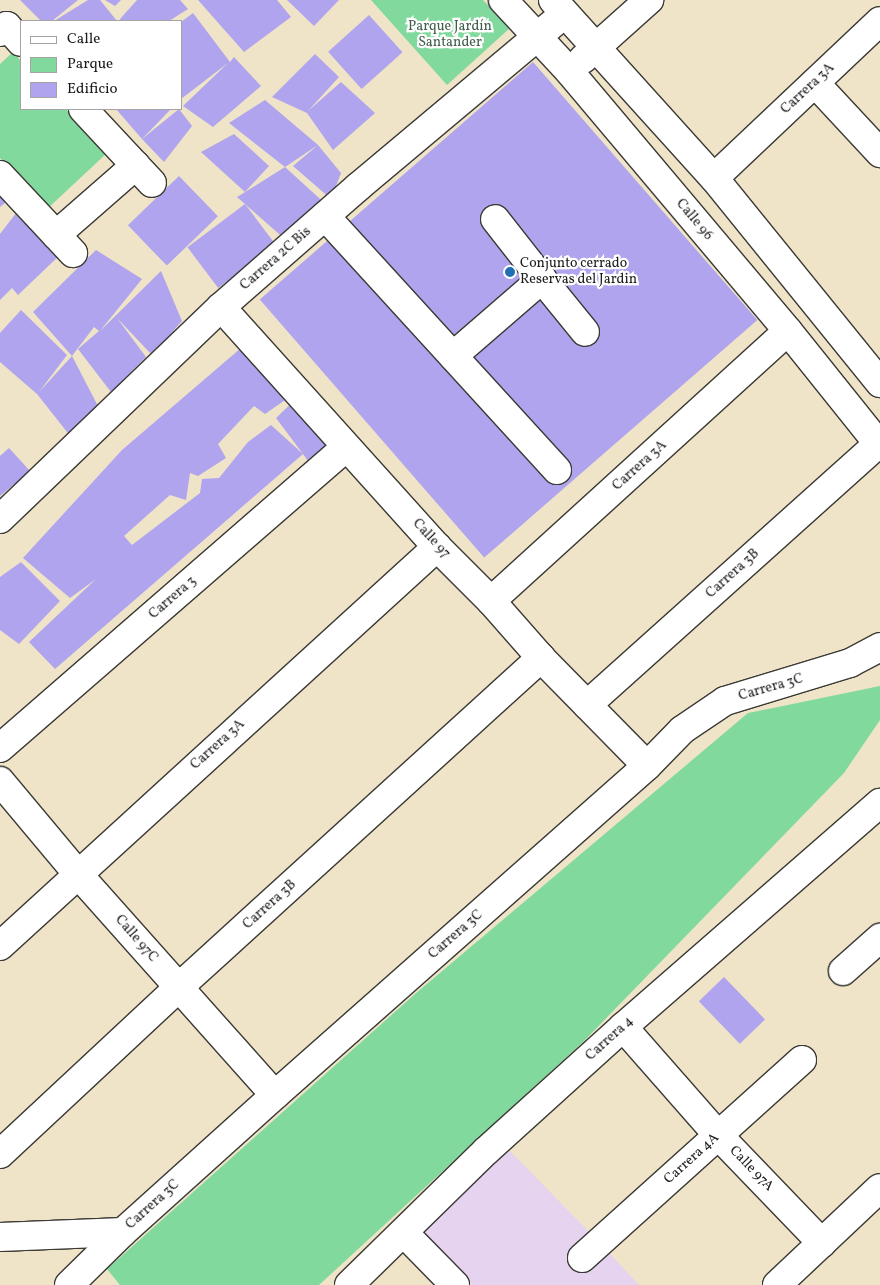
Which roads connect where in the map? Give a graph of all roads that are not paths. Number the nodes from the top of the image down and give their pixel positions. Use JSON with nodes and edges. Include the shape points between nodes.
{"nodes":[{"id":1,"x":503,"y":0,"type":"edge"},
{"id":2,"x":649,"y":0,"type":"edge"},
{"id":3,"x":559,"y":6,"type":"edge"},
{"id":4,"x":880,"y":21,"type":"edge"},
{"id":5,"x":0,"y":32,"type":"edge"},
{"id":6,"x":538,"y":37,"type":"junction"},
{"id":7,"x":20,"y":41,"type":"edge"},
{"id":8,"x":596,"y":47,"type":"junction"},
{"id":9,"x":569,"y":71,"type":"junction"},
{"id":10,"x":815,"y":83,"type":"junction"},
{"id":11,"x":84,"y":110,"type":"edge"},
{"id":12,"x":880,"y":153,"type":"edge"},
{"id":13,"x":0,"y":175,"type":"edge"},
{"id":14,"x":714,"y":178,"type":"junction"},
{"id":15,"x":325,"y":216,"type":"junction"},
{"id":16,"x":495,"y":218,"type":"dead end"},
{"id":17,"x":542,"y":280,"type":"junction"},
{"id":18,"x":221,"y":307,"type":"junction"},
{"id":19,"x":788,"y":330,"type":"junction"},
{"id":20,"x":585,"y":332,"type":"dead end"},
{"id":21,"x":453,"y":356,"type":"junction"},
{"id":22,"x":880,"y":383,"type":"edge"},
{"id":23,"x":879,"y":445,"type":"edge"},
{"id":24,"x":346,"y":447,"type":"junction"},
{"id":25,"x":557,"y":470,"type":"dead end"},
{"id":26,"x":0,"y":519,"type":"edge"},
{"id":27,"x":437,"y":547,"type":"junction"},
{"id":28,"x":491,"y":601,"type":"junction"},
{"id":29,"x":880,"y":647,"type":"edge"},
{"id":30,"x":541,"y":658,"type":"junction"},
{"id":31,"x":587,"y":705,"type":"junction"},
{"id":32,"x":0,"y":748,"type":"edge"},
{"id":33,"x":647,"y":766,"type":"junction"},
{"id":34,"x":0,"y":781,"type":"edge"},
{"id":35,"x":880,"y":803,"type":"edge"},
{"id":36,"x":77,"y":873,"type":"junction"},
{"id":37,"x":880,"y":938,"type":"edge"},
{"id":38,"x":0,"y":946,"type":"edge"},
{"id":39,"x":843,"y":971,"type":"dead end"},
{"id":40,"x":178,"y":988,"type":"junction"},
{"id":41,"x":623,"y":1027,"type":"junction"},
{"id":42,"x":802,"y":1060,"type":"dead end"},
{"id":43,"x":275,"y":1095,"type":"junction"},
{"id":44,"x":718,"y":1135,"type":"junction"},
{"id":45,"x":0,"y":1154,"type":"edge"},
{"id":46,"x":880,"y":1188,"type":"edge"},
{"id":47,"x":123,"y":1232,"type":"junction"},
{"id":48,"x":404,"y":1233,"type":"junction"},
{"id":49,"x":0,"y":1237,"type":"edge"},
{"id":50,"x":822,"y":1243,"type":"junction"},
{"id":51,"x":582,"y":1258,"type":"dead end"},
{"id":52,"x":68,"y":1285,"type":"edge"},
{"id":53,"x":349,"y":1285,"type":"edge"},
{"id":54,"x":455,"y":1285,"type":"edge"},
{"id":55,"x":777,"y":1285,"type":"edge"}],
"edges":[{"from":1,"to":6,"type":"street","name":"Calle 96"},
{"from":2,"to":8,"type":"street"},
{"from":3,"to":6,"type":"street","name":"Carrera 2C Bis"},
{"from":3,"to":8,"type":"street"},
{"from":4,"to":10,"type":"street","name":"Carrera 3A"},
{"from":5,"to":7,"type":"street","via":[[7,26]]},
{"from":6,"to":9,"type":"street","name":"Calle 96"},
{"from":6,"to":15,"type":"street","name":"Carrera 2C Bis"},
{"from":8,"to":9,"type":"street"},
{"from":8,"to":14,"type":"street"},
{"from":9,"to":19,"type":"street","name":"Calle 96"},
{"from":10,"to":12,"type":"street"},
{"from":10,"to":14,"type":"street","name":"Carrera 3A"},
{"from":11,"to":13,"type":"street","via":[[144,174],[65,244]]},
{"from":14,"to":22,"type":"street"},
{"from":15,"to":18,"type":"street","name":"Carrera 2C Bis"},
{"from":15,"to":21,"type":"street"},
{"from":16,"to":17,"type":"street"},
{"from":17,"to":20,"type":"street"},
{"from":17,"to":21,"type":"street"},
{"from":18,"to":24,"type":"street","name":"Calle 97"},
{"from":18,"to":26,"type":"street","name":"Carrera 2C Bis"},
{"from":19,"to":23,"type":"street","name":"Calle 96"},
{"from":19,"to":28,"type":"street","name":"Carrera 3A"},
{"from":21,"to":25,"type":"street"},
{"from":23,"to":31,"type":"street","name":"Carrera 3B"},
{"from":24,"to":27,"type":"street","name":"Calle 97"},
{"from":24,"to":32,"type":"street","name":"Carrera 3"},
{"from":27,"to":28,"type":"street","name":"Calle 97"},
{"from":27,"to":36,"type":"street","name":"Carrera 3A"},
{"from":28,"to":30,"type":"street","name":"Calle 97"},
{"from":29,"to":33,"type":"street","name":"Carrera 3C","via":[[850,663],[725,701],[682,730]]},
{"from":30,"to":31,"type":"street","name":"Calle 97"},
{"from":30,"to":40,"type":"street","name":"Carrera 3B"},
{"from":31,"to":33,"type":"street","name":"Calle 97"},
{"from":33,"to":43,"type":"street","name":"Carrera 3C"},
{"from":34,"to":36,"type":"street","name":"Calle 97C"},
{"from":35,"to":41,"type":"street","name":"Carrera 4"},
{"from":36,"to":38,"type":"street","name":"Carrera 3A"},
{"from":36,"to":40,"type":"street","name":"Calle 97C"},
{"from":37,"to":39,"type":"street"},
{"from":40,"to":43,"type":"street","name":"Calle 97C"},
{"from":40,"to":45,"type":"street","name":"Carrera 3B"},
{"from":41,"to":44,"type":"street","name":"Calle 97A"},
{"from":41,"to":48,"type":"street","name":"Carrera 4","via":[[486,1151]]},
{"from":42,"to":44,"type":"street","name":"Carrera 4A"},
{"from":43,"to":47,"type":"street","name":"Carrera 3C"},
{"from":44,"to":50,"type":"street","name":"Calle 97A"},
{"from":44,"to":51,"type":"street","name":"Carrera 4A"},
{"from":46,"to":50,"type":"street"},
{"from":47,"to":49,"type":"street"},
{"from":47,"to":52,"type":"street","name":"Carrera 3C"},
{"from":48,"to":53,"type":"street","name":"Carrera 4"},
{"from":48,"to":54,"type":"street"},
{"from":50,"to":55,"type":"street"}]}
